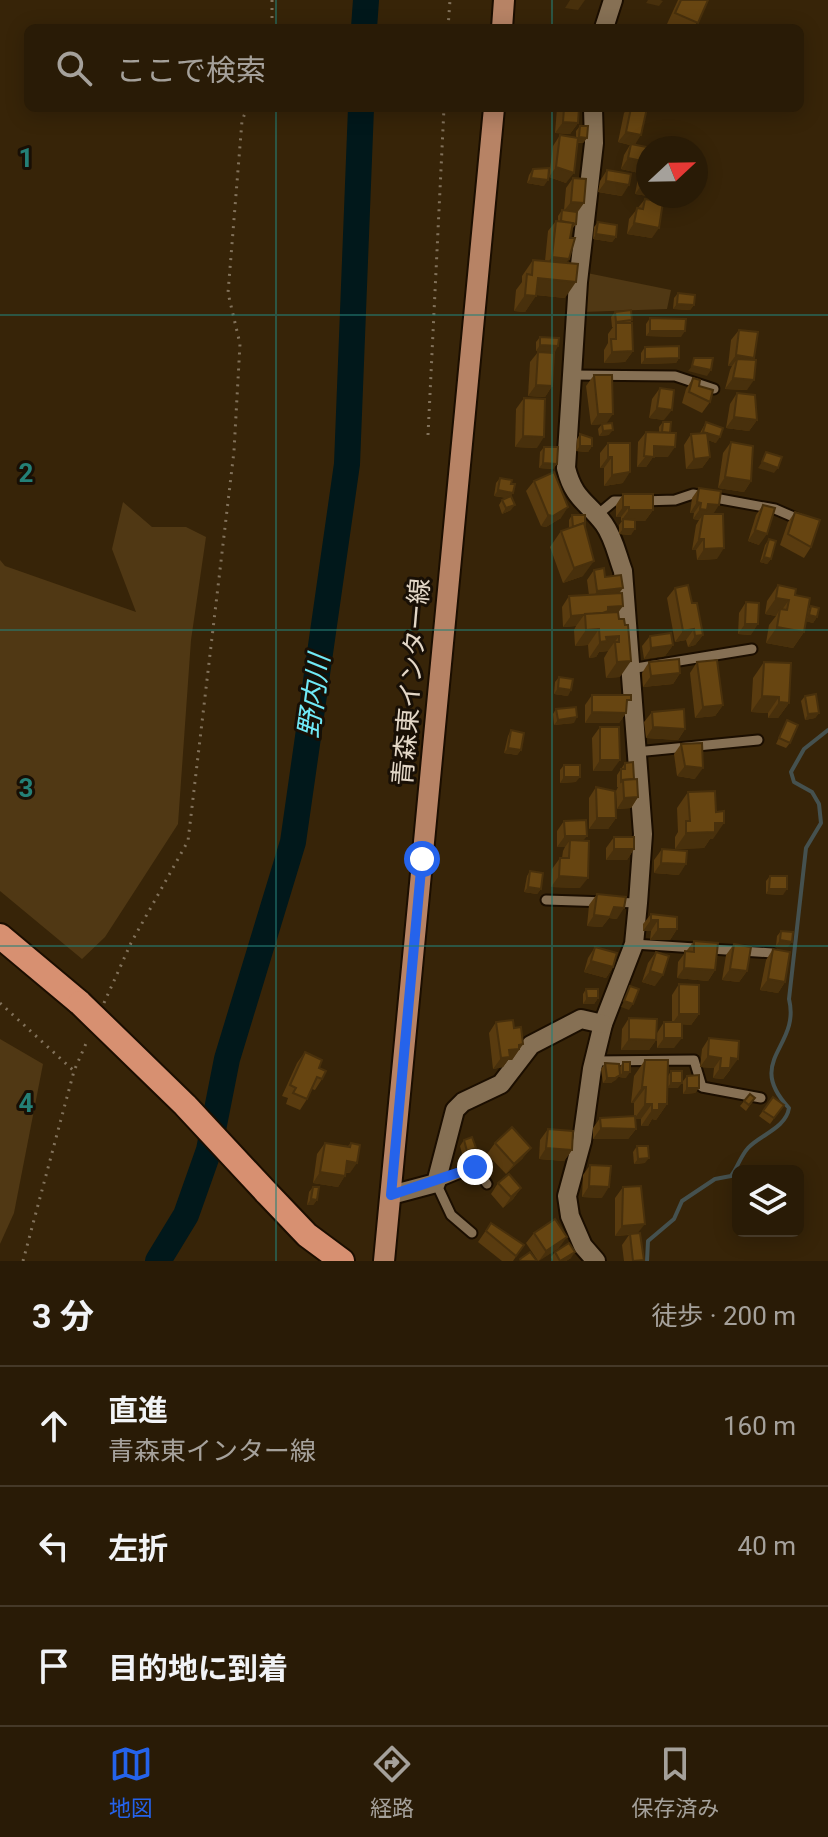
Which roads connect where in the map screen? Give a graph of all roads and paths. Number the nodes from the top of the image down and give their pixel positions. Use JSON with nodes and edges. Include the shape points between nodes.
{"nodes":[{"id":1,"x":272,"y":0,"type":"edge"},
{"id":2,"x":450,"y":0,"type":"edge"},
{"id":3,"x":504,"y":0,"type":"edge"},
{"id":4,"x":613,"y":0,"type":"edge"},
{"id":5,"x":272,"y":24,"type":"edge"},
{"id":6,"x":448,"y":24,"type":"edge"},
{"id":7,"x":502,"y":24,"type":"edge"},
{"id":8,"x":605,"y":24,"type":"edge"},
{"id":9,"x":245,"y":112,"type":"edge"},
{"id":10,"x":444,"y":112,"type":"edge"},
{"id":11,"x":494,"y":112,"type":"edge"},
{"id":12,"x":593,"y":112,"type":"edge"},
{"id":13,"x":572,"y":375,"type":"junction"},
{"id":14,"x":714,"y":389,"type":"edge"},
{"id":15,"x":428,"y":435,"type":"dead end"},
{"id":16,"x":596,"y":516,"type":"junction"},
{"id":17,"x":813,"y":525,"type":"edge"},
{"id":18,"x":752,"y":649,"type":"dead end"},
{"id":19,"x":630,"y":669,"type":"junction"},
{"id":20,"x":758,"y":740,"type":"dead end"},
{"id":21,"x":636,"y":752,"type":"junction"},
{"id":22,"x":546,"y":900,"type":"dead end"},
{"id":23,"x":638,"y":903,"type":"junction"},
{"id":24,"x":0,"y":936,"type":"edge"},
{"id":25,"x":634,"y":944,"type":"junction"},
{"id":26,"x":772,"y":953,"type":"edge"},
{"id":27,"x":0,"y":1003,"type":"edge"},
{"id":28,"x":90,"y":1009,"type":"junction"},
{"id":29,"x":603,"y":1024,"type":"junction"},
{"id":30,"x":93,"y":1028,"type":"dead end"},
{"id":31,"x":594,"y":1061,"type":"junction"},
{"id":32,"x":74,"y":1071,"type":"junction"},
{"id":33,"x":761,"y":1098,"type":"dead end"},
{"id":34,"x":436,"y":1183,"type":"junction"},
{"id":35,"x":487,"y":1184,"type":"dead end"},
{"id":36,"x":391,"y":1195,"type":"junction"},
{"id":37,"x":472,"y":1233,"type":"dead end"},
{"id":38,"x":23,"y":1261,"type":"edge"},
{"id":39,"x":342,"y":1261,"type":"edge"},
{"id":40,"x":384,"y":1261,"type":"edge"},
{"id":41,"x":596,"y":1261,"type":"edge"}],
"edges":[{"from":1,"to":5,"type":"path"},
{"from":2,"to":6,"type":"path"},
{"from":3,"to":7,"type":"main road"},
{"from":4,"to":8,"type":"street"},
{"from":9,"to":28,"type":"path","via":[[228,293],[240,344],[234,451],[188,841]]},
{"from":10,"to":15,"type":"path"},
{"from":11,"to":36,"type":"main road","name":"青森東インター線"},
{"from":12,"to":13,"type":"street"},
{"from":13,"to":14,"type":"lane","via":[[675,376]]},
{"from":13,"to":16,"type":"street","via":[[566,468],[576,496]]},
{"from":16,"to":17,"type":"lane","via":[[614,501],[675,500],[693,494],[775,509]]},
{"from":16,"to":19,"type":"street","via":[[611,536],[623,571]]},
{"from":18,"to":19,"type":"lane"},
{"from":19,"to":21,"type":"street"},
{"from":20,"to":21,"type":"lane"},
{"from":21,"to":23,"type":"street","via":[[643,834]]},
{"from":22,"to":23,"type":"lane"},
{"from":23,"to":25,"type":"street"},
{"from":24,"to":28,"type":"highway"},
{"from":25,"to":26,"type":"lane"},
{"from":25,"to":29,"type":"street"},
{"from":27,"to":32,"type":"path"},
{"from":28,"to":39,"type":"highway","bridge":true,"via":[[307,1235]]},
{"from":29,"to":31,"type":"street"},
{"from":29,"to":34,"type":"street","via":[[581,1019],[551,1032],[531,1045],[501,1084],[463,1102],[449,1123]]},
{"from":30,"to":32,"type":"path"},
{"from":31,"to":33,"type":"lane","via":[[694,1060],[702,1087]]},
{"from":31,"to":41,"type":"street","via":[[567,1196],[583,1246]]},
{"from":32,"to":38,"type":"path"},
{"from":34,"to":35,"type":"lane","via":[[475,1167]]},
{"from":34,"to":36,"type":"street"},
{"from":34,"to":37,"type":"lane","via":[[451,1215]]},
{"from":36,"to":40,"type":"main road","name":"青森東インター線"}]}
